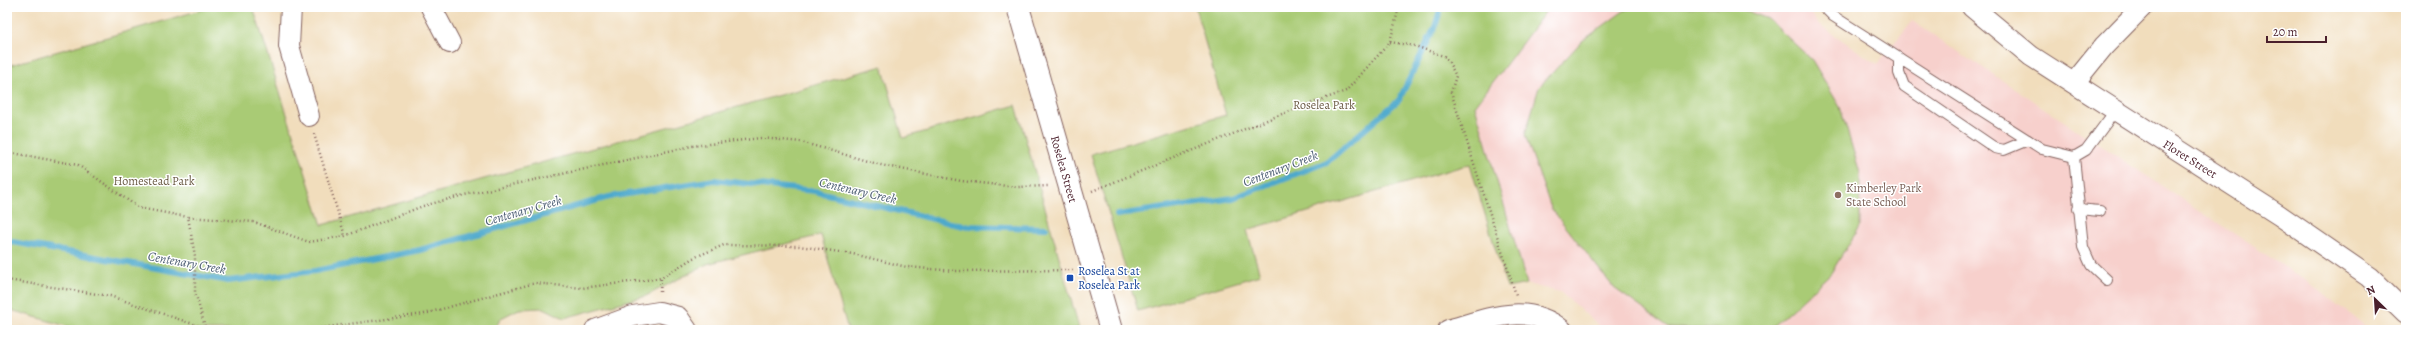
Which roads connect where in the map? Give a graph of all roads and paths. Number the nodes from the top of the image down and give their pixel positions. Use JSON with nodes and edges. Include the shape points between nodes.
{"nodes":[{"id":1,"x":291,"y":7,"type":"edge"},
{"id":2,"x":431,"y":7,"type":"edge"},
{"id":3,"x":1018,"y":7,"type":"edge"},
{"id":4,"x":1399,"y":7,"type":"edge"},
{"id":5,"x":1824,"y":7,"type":"edge"},
{"id":6,"x":1972,"y":7,"type":"edge"},
{"id":7,"x":2142,"y":7,"type":"edge"},
{"id":8,"x":1390,"y":42,"type":"junction"},
{"id":9,"x":450,"y":43,"type":"dead end"},
{"id":10,"x":1899,"y":58,"type":"junction"},
{"id":11,"x":2074,"y":83,"type":"junction"},
{"id":12,"x":2115,"y":111,"type":"junction"},
{"id":13,"x":309,"y":116,"type":"joint"},
{"id":14,"x":2028,"y":140,"type":"junction"},
{"id":15,"x":7,"y":152,"type":"edge"},
{"id":16,"x":2074,"y":157,"type":"junction"},
{"id":17,"x":1050,"y":186,"type":"dead end"},
{"id":18,"x":1096,"y":190,"type":"dead end"},
{"id":19,"x":2078,"y":209,"type":"junction"},
{"id":20,"x":2100,"y":211,"type":"dead end"},
{"id":21,"x":188,"y":217,"type":"junction"},
{"id":22,"x":345,"y":236,"type":"junction"},
{"id":23,"x":1072,"y":263,"type":"dead end"},
{"id":24,"x":7,"y":280,"type":"edge"},
{"id":25,"x":2107,"y":280,"type":"dead end"},
{"id":26,"x":1522,"y":313,"type":"junction"},
{"id":27,"x":2406,"y":313,"type":"edge"},
{"id":28,"x":206,"y":329,"type":"edge"},
{"id":29,"x":218,"y":330,"type":"edge"},
{"id":30,"x":305,"y":330,"type":"edge"},
{"id":31,"x":595,"y":330,"type":"edge"},
{"id":32,"x":687,"y":330,"type":"edge"},
{"id":33,"x":1111,"y":330,"type":"edge"},
{"id":34,"x":1448,"y":330,"type":"edge"},
{"id":35,"x":1562,"y":330,"type":"edge"}],
"edges":[{"from":1,"to":13,"type":"street","via":[[289,46]]},
{"from":2,"to":9,"type":"street"},
{"from":3,"to":33,"type":"street","name":"Roselea Street"},
{"from":4,"to":8,"type":"path"},
{"from":5,"to":10,"type":"lane","via":[[1833,16]]},
{"from":6,"to":11,"type":"street","name":"Floret Street","via":[[2031,56]]},
{"from":7,"to":11,"type":"street","via":[[2104,46]]},
{"from":8,"to":18,"type":"path","via":[[1346,91],[1282,114]]},
{"from":8,"to":26,"type":"path","via":[[1415,46],[1446,57],[1456,76],[1451,92]]},
{"from":10,"to":14,"type":"lane"},
{"from":10,"to":14,"type":"lane","via":[[1899,73],[1904,86],[1996,148],[2004,150]]},
{"from":11,"to":12,"type":"street","name":"Floret Street"},
{"from":12,"to":16,"type":"lane","via":[[2086,150]]},
{"from":12,"to":27,"type":"street","name":"Floret Street","via":[[2285,219],[2369,277]]},
{"from":13,"to":22,"type":"path"},
{"from":14,"to":16,"type":"lane","via":[[2042,149]]},
{"from":15,"to":21,"type":"path","via":[[78,165],[139,208]]},
{"from":16,"to":19,"type":"lane"},
{"from":17,"to":22,"type":"path","via":[[1017,187],[961,181],[881,165],[801,142],[761,138],[692,146],[464,195],[423,206]]},
{"from":19,"to":20,"type":"lane"},
{"from":19,"to":25,"type":"lane","via":[[2082,248],[2091,264]]},
{"from":21,"to":22,"type":"path","via":[[254,222],[309,242]]},
{"from":21,"to":28,"type":"path","via":[[195,256],[195,292]]},
{"from":23,"to":30,"type":"path","via":[[1074,270],[955,271],[907,267],[853,254],[799,246],[724,245],[693,258],[661,278],[582,288],[535,283],[424,314]]},
{"from":24,"to":28,"type":"path","via":[[110,296]]},
{"from":26,"to":34,"type":"street","via":[[1504,314]]},
{"from":26,"to":35,"type":"street","via":[[1552,322]]},
{"from":28,"to":29,"type":"path"},
{"from":31,"to":32,"type":"street","via":[[633,316],[659,312],[678,317]]}]}
